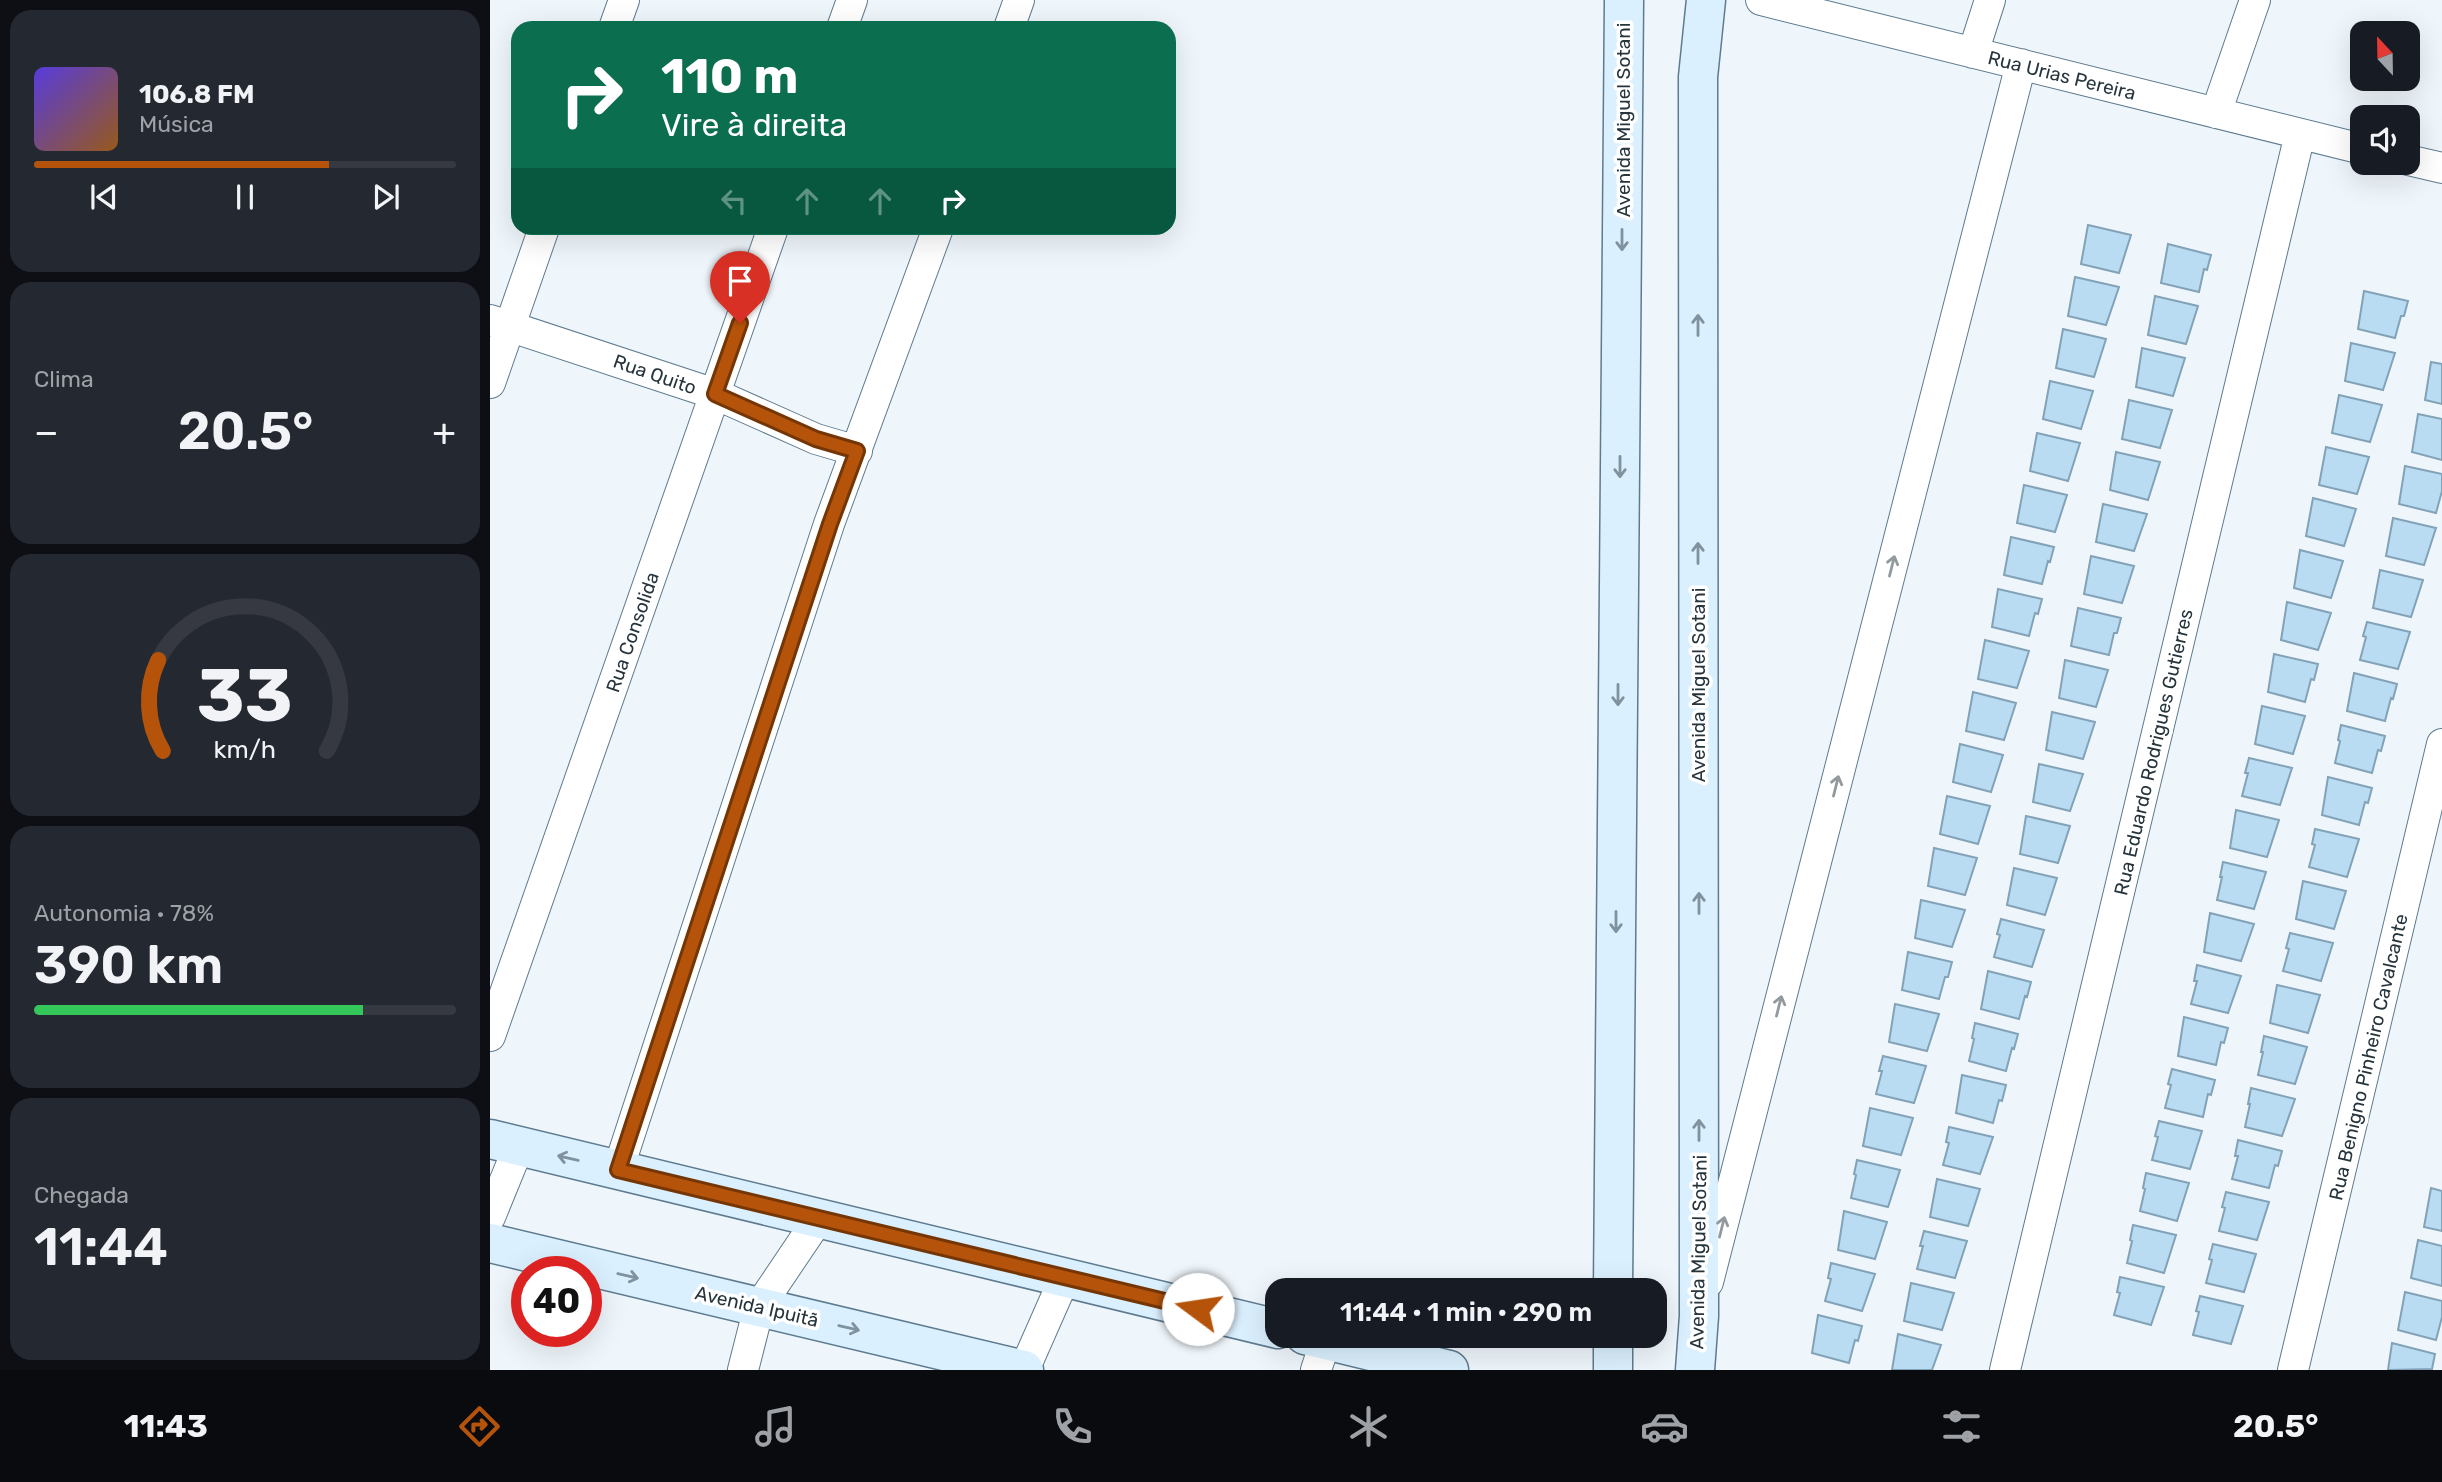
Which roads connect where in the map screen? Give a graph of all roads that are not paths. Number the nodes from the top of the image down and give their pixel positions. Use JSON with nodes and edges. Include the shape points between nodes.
{"nodes":[{"id":1,"x":624,"y":0,"type":"edge"},
{"id":2,"x":852,"y":0,"type":"edge"},
{"id":3,"x":1019,"y":0,"type":"edge"},
{"id":4,"x":1624,"y":0,"type":"edge"},
{"id":5,"x":1706,"y":0,"type":"edge"},
{"id":6,"x":1761,"y":0,"type":"edge"},
{"id":7,"x":1990,"y":0,"type":"edge"},
{"id":8,"x":2255,"y":0,"type":"edge"},
{"id":9,"x":616,"y":21,"type":"edge"},
{"id":10,"x":844,"y":21,"type":"edge"},
{"id":11,"x":1012,"y":21,"type":"edge"},
{"id":12,"x":1973,"y":53,"type":"junction"},
{"id":13,"x":2021,"y":64,"type":"junction"},
{"id":14,"x":2216,"y":113,"type":"junction"},
{"id":15,"x":2300,"y":134,"type":"junction"},
{"id":16,"x":2350,"y":146,"type":"edge"},
{"id":17,"x":2420,"y":163,"type":"edge"},
{"id":18,"x":2442,"y":168,"type":"edge"},
{"id":19,"x":541,"y":235,"type":"edge"},
{"id":20,"x":771,"y":235,"type":"edge"},
{"id":21,"x":935,"y":235,"type":"edge"},
{"id":22,"x":500,"y":323,"type":"edge"},
{"id":23,"x":490,"y":383,"type":"edge"},
{"id":24,"x":715,"y":394,"type":"junction"},
{"id":25,"x":857,"y":451,"type":"junction"},
{"id":26,"x":2442,"y":744,"type":"edge"},
{"id":27,"x":490,"y":1036,"type":"edge"},
{"id":28,"x":505,"y":1143,"type":"edge"},
{"id":29,"x":618,"y":1170,"type":"junction"},
{"id":30,"x":490,"y":1217,"type":"edge"},
{"id":31,"x":819,"y":1218,"type":"junction"},
{"id":32,"x":490,"y":1243,"type":"edge"},
{"id":33,"x":1065,"y":1277,"type":"junction"},
{"id":34,"x":1613,"y":1278,"type":"edge"},
{"id":35,"x":759,"y":1307,"type":"junction"},
{"id":36,"x":1699,"y":1316,"type":"junction"},
{"id":37,"x":1265,"y":1326,"type":"edge"},
{"id":38,"x":1613,"y":1348,"type":"edge"},
{"id":39,"x":1315,"y":1349,"type":"edge"},
{"id":40,"x":743,"y":1370,"type":"edge"},
{"id":41,"x":1024,"y":1370,"type":"edge"},
{"id":42,"x":1449,"y":1370,"type":"edge"},
{"id":43,"x":1612,"y":1370,"type":"edge"},
{"id":44,"x":1695,"y":1370,"type":"edge"},
{"id":45,"x":2005,"y":1370,"type":"edge"},
{"id":46,"x":2293,"y":1370,"type":"edge"}],
"edges":[{"from":1,"to":9,"type":"street"},
{"from":2,"to":10,"type":"street"},
{"from":3,"to":11,"type":"street"},
{"from":4,"to":34,"type":"street","name":"Avenida Miguel Sotani","one_way":true},
{"from":36,"to":5,"type":"street","name":"Avenida Miguel Sotani","one_way":true,"via":[[1698,77]]},
{"from":6,"to":12,"type":"street","name":"Rua Urias Pereira"},
{"from":7,"to":12,"type":"street"},
{"from":8,"to":14,"type":"street"},
{"from":12,"to":13,"type":"street","name":"Rua Urias Pereira"},
{"from":13,"to":14,"type":"street","name":"Rua Urias Pereira"},
{"from":36,"to":13,"type":"street","one_way":true},
{"from":14,"to":15,"type":"street","name":"Rua Urias Pereira"},
{"from":15,"to":16,"type":"street","name":"Rua Urias Pereira"},
{"from":15,"to":45,"type":"street","name":"Rua Eduardo Rodrigues Gutierres"},
{"from":17,"to":18,"type":"street"},
{"from":19,"to":22,"type":"street"},
{"from":20,"to":24,"type":"street","name":"Rua Consolida"},
{"from":21,"to":25,"type":"street"},
{"from":22,"to":23,"type":"street"},
{"from":22,"to":24,"type":"street","name":"Rua Quito"},
{"from":24,"to":25,"type":"street","name":"Rua Quito","via":[[816,439]]},
{"from":24,"to":27,"type":"street","name":"Rua Consolida"},
{"from":25,"to":29,"type":"street"},
{"from":26,"to":46,"type":"street","name":"Rua Benigno Pinheiro Cavalcante"},
{"from":29,"to":28,"type":"street","one_way":true},
{"from":28,"to":30,"type":"street"},
{"from":29,"to":31,"type":"street"},
{"from":31,"to":33,"type":"street"},
{"from":31,"to":35,"type":"street"},
{"from":32,"to":35,"type":"street","name":"Avenida Ipuitã","one_way":true},
{"from":33,"to":37,"type":"street"},
{"from":33,"to":41,"type":"street"},
{"from":35,"to":40,"type":"street"},
{"from":35,"to":41,"type":"street","name":"Avenida Ipuitã","one_way":true},
{"from":36,"to":44,"type":"street","name":"Avenida Miguel Sotani"},
{"from":38,"to":43,"type":"street"},
{"from":39,"to":42,"type":"street"}]}
